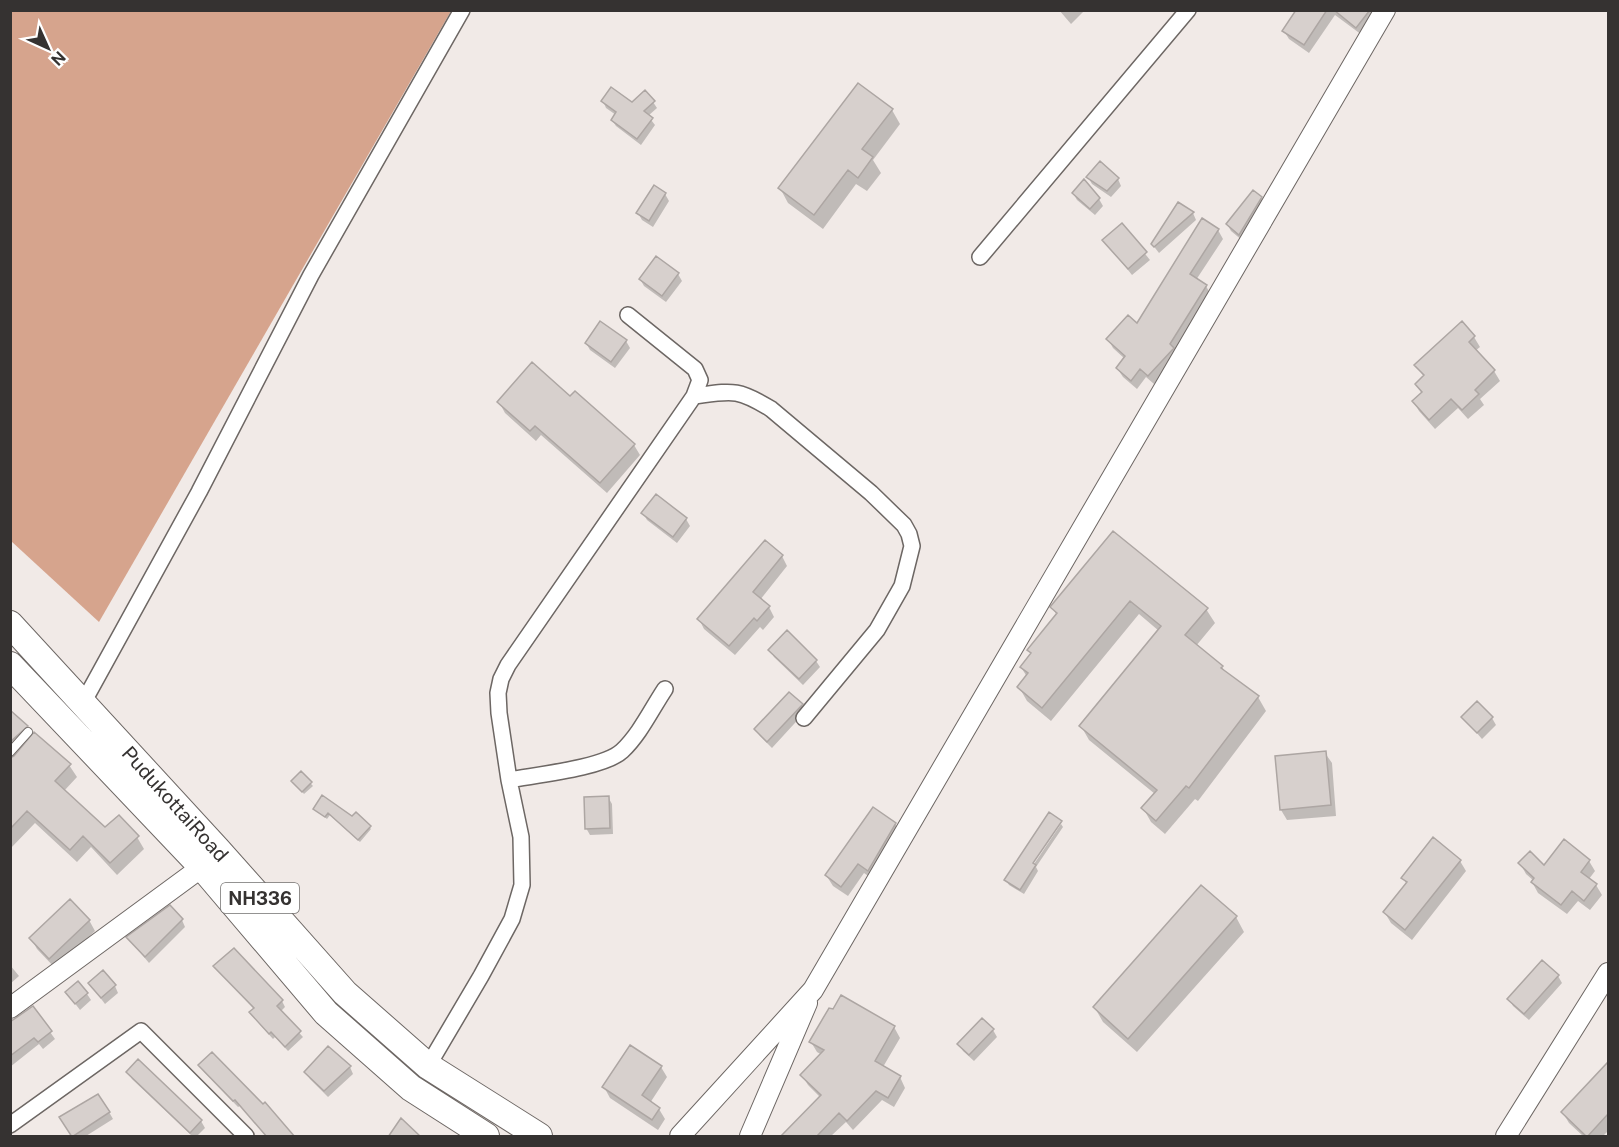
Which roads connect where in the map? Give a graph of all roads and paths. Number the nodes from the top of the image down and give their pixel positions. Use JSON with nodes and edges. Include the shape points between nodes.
{"nodes":[{"id":1,"x":462,"y":10,"type":"edge"},
{"id":2,"x":1188,"y":10,"type":"edge"},
{"id":3,"x":1384,"y":10,"type":"edge"},
{"id":4,"x":980,"y":257,"type":"dead end"},
{"id":5,"x":628,"y":315,"type":"dead end"},
{"id":6,"x":694,"y":396,"type":"junction"},
{"id":7,"x":10,"y":624,"type":"edge"},
{"id":8,"x":10,"y":664,"type":"edge"},
{"id":9,"x":665,"y":689,"type":"dead end"},
{"id":10,"x":76,"y":695,"type":"junction"},
{"id":11,"x":50,"y":706,"type":"junction"},
{"id":12,"x":804,"y":718,"type":"dead end"},
{"id":13,"x":28,"y":732,"type":"dead end"},
{"id":14,"x":10,"y":752,"type":"edge"},
{"id":15,"x":509,"y":780,"type":"junction"},
{"id":16,"x":209,"y":858,"type":"junction"},
{"id":17,"x":1608,"y":973,"type":"edge"},
{"id":18,"x":813,"y":990,"type":"junction"},
{"id":19,"x":10,"y":1008,"type":"edge"},
{"id":20,"x":428,"y":1066,"type":"junction"},
{"id":21,"x":10,"y":1125,"type":"edge"},
{"id":22,"x":246,"y":1137,"type":"edge"},
{"id":23,"x":486,"y":1137,"type":"edge"},
{"id":24,"x":539,"y":1137,"type":"edge"},
{"id":25,"x":680,"y":1137,"type":"edge"},
{"id":26,"x":750,"y":1137,"type":"edge"},
{"id":27,"x":1506,"y":1137,"type":"edge"}],
"edges":[{"from":1,"to":10,"type":"street","via":[[311,275],[199,492]]},
{"from":2,"to":4,"type":"street"},
{"from":3,"to":18,"type":"street"},
{"from":5,"to":6,"type":"street","via":[[695,369],[700,380]]},
{"from":6,"to":12,"type":"street","via":[[734,391],[754,398],[871,493],[909,534],[912,546],[902,586],[878,630]]},
{"from":6,"to":15,"type":"street","via":[[507,665],[498,693]]},
{"from":7,"to":10,"type":"highway","name":"PudukottaiRoad","number":"NH336"},
{"from":8,"to":11,"type":"highway","number":"NH336"},
{"from":9,"to":15,"type":"street","via":[[620,753],[603,762]]},
{"from":10,"to":11,"type":"highway"},
{"from":10,"to":16,"type":"highway","name":"PudukottaiRoad","number":"NH336"},
{"from":11,"to":16,"type":"highway","number":"NH336"},
{"from":13,"to":14,"type":"lane"},
{"from":15,"to":20,"type":"street","via":[[521,837],[522,885],[512,919]]},
{"from":16,"to":19,"type":"street"},
{"from":16,"to":20,"type":"highway","name":"PudukottaiRoad","number":"NH336","via":[[345,993]]},
{"from":16,"to":23,"type":"highway","number":"NH336","via":[[326,1013],[411,1088]]},
{"from":17,"to":27,"type":"street"},
{"from":18,"to":25,"type":"street"},
{"from":18,"to":26,"type":"street"},
{"from":20,"to":24,"type":"highway","name":"PudukottaiRoad","number":"NH336"},
{"from":21,"to":22,"type":"street","via":[[141,1031]]}]}
